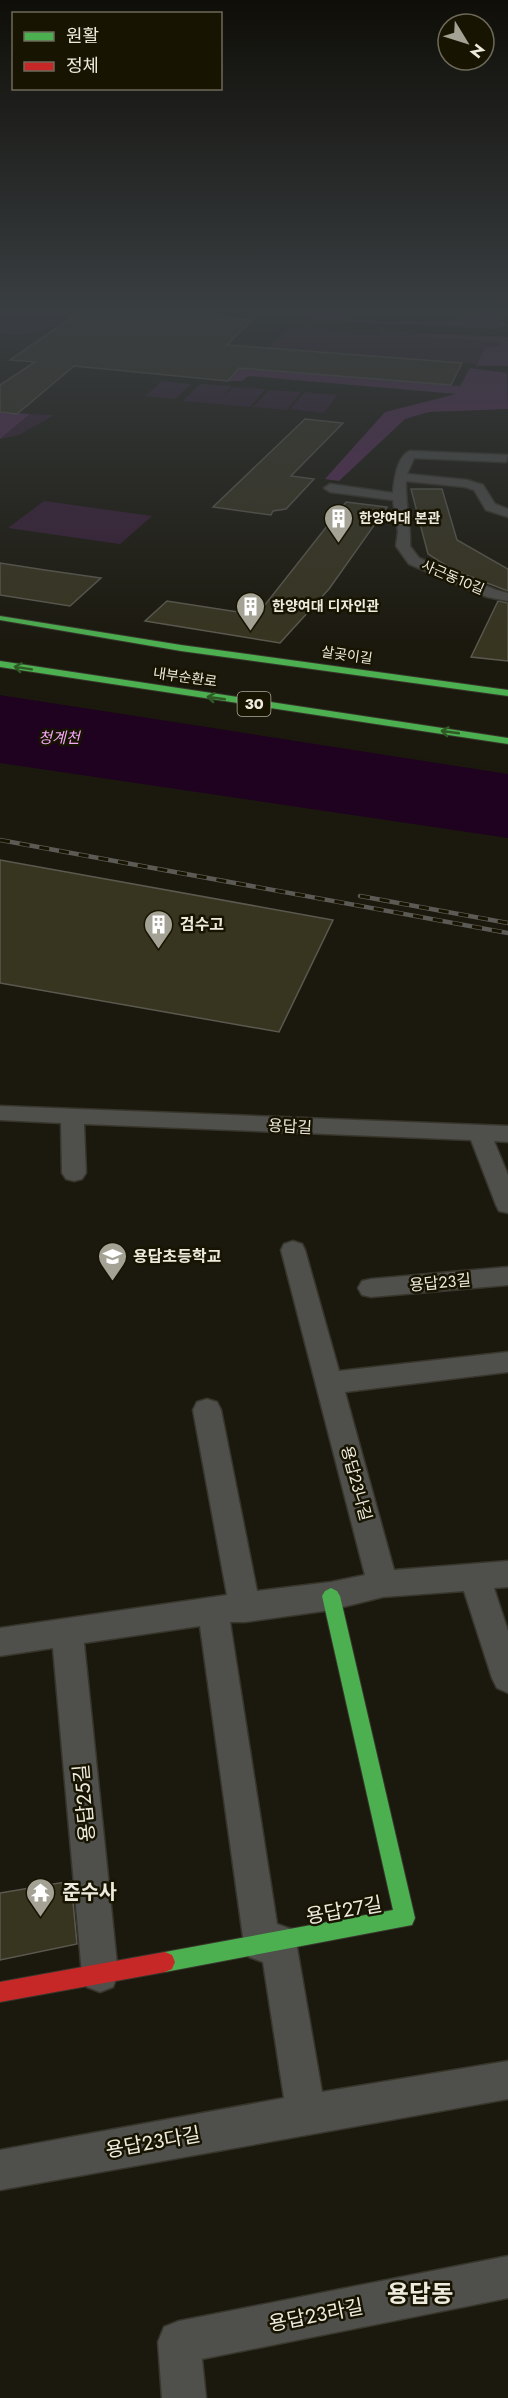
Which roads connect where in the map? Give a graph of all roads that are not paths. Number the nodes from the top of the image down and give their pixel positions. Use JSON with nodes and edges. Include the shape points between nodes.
{"nodes":[{"id":1,"x":506,"y":458,"type":"dead end"},
{"id":2,"x":403,"y":472,"type":"junction"},
{"id":3,"x":451,"y":472,"type":"dead end"},
{"id":4,"x":330,"y":488,"type":"dead end"},
{"id":5,"x":399,"y":497,"type":"junction"},
{"id":6,"x":508,"y":513,"type":"edge"},
{"id":7,"x":508,"y":597,"type":"edge"},
{"id":8,"x":0,"y":620,"type":"edge"},
{"id":9,"x":0,"y":664,"type":"edge"},
{"id":10,"x":508,"y":693,"type":"edge"},
{"id":11,"x":508,"y":741,"type":"edge"},
{"id":12,"x":0,"y":1113,"type":"edge"},
{"id":13,"x":72,"y":1116,"type":"junction"},
{"id":14,"x":508,"y":1134,"type":"edge"},
{"id":15,"x":480,"y":1135,"type":"junction"},
{"id":16,"x":74,"y":1173,"type":"dead end"},
{"id":17,"x":508,"y":1205,"type":"edge"},
{"id":18,"x":293,"y":1250,"type":"dead end"},
{"id":19,"x":508,"y":1276,"type":"edge"},
{"id":20,"x":372,"y":1288,"type":"dead end"},
{"id":21,"x":508,"y":1362,"type":"edge"},
{"id":22,"x":330,"y":1383,"type":"junction"},
{"id":23,"x":207,"y":1410,"type":"dead end"},
{"id":24,"x":508,"y":1574,"type":"edge"},
{"id":25,"x":475,"y":1578,"type":"junction"},
{"id":26,"x":383,"y":1584,"type":"junction"},
{"id":27,"x":331,"y":1596,"type":"junction"},
{"id":28,"x":229,"y":1609,"type":"junction"},
{"id":29,"x":67,"y":1632,"type":"junction"},
{"id":30,"x":0,"y":1642,"type":"edge"},
{"id":31,"x":508,"y":1678,"type":"edge"},
{"id":32,"x":270,"y":1943,"type":"junction"},
{"id":33,"x":100,"y":1974,"type":"junction"},
{"id":34,"x":0,"y":1992,"type":"edge"},
{"id":35,"x":508,"y":2080,"type":"edge"},
{"id":36,"x":306,"y":2114,"type":"junction"},
{"id":37,"x":0,"y":2170,"type":"edge"},
{"id":38,"x":508,"y":2277,"type":"edge"},
{"id":39,"x":184,"y":2398,"type":"edge"}],
"edges":[{"from":1,"to":2,"type":"street","via":[[410,454]]},
{"from":2,"to":3,"type":"street"},
{"from":2,"to":5,"type":"street","name":"사근동10길"},
{"from":2,"to":6,"type":"street","via":[[479,488],[490,507]]},
{"from":4,"to":5,"type":"street"},
{"from":5,"to":7,"type":"street","name":"사근동10길","via":[[404,546],[414,561]]},
{"from":8,"to":10,"type":"main road","name":"살곶이길"},
{"from":11,"to":9,"type":"main road","name":"내부순환로","number":"30","one_way":true},
{"from":12,"to":13,"type":"street","name":"용답길"},
{"from":13,"to":15,"type":"street","name":"용답길"},
{"from":13,"to":16,"type":"street"},
{"from":14,"to":15,"type":"street","name":"용답길"},
{"from":15,"to":17,"type":"street"},
{"from":18,"to":22,"type":"street","name":"용답23나길"},
{"from":19,"to":20,"type":"street","name":"용답23길"},
{"from":21,"to":22,"type":"street"},
{"from":22,"to":26,"type":"street","name":"용답23나길"},
{"from":23,"to":28,"type":"street"},
{"from":24,"to":25,"type":"street"},
{"from":25,"to":26,"type":"street"},
{"from":25,"to":31,"type":"street"},
{"from":26,"to":27,"type":"street"},
{"from":27,"to":28,"type":"street"},
{"from":27,"to":32,"type":"main road","name":"용답27길","via":[[405,1918]]},
{"from":28,"to":29,"type":"street"},
{"from":28,"to":32,"type":"street"},
{"from":29,"to":30,"type":"street"},
{"from":29,"to":33,"type":"street","name":"용답25길"},
{"from":32,"to":33,"type":"main road","name":"용답27길"},
{"from":32,"to":36,"type":"street"},
{"from":33,"to":34,"type":"main road","name":"용답27길"},
{"from":35,"to":36,"type":"street","name":"용답23다길"},
{"from":36,"to":37,"type":"street","name":"용답23다길"},
{"from":38,"to":39,"type":"street","name":"용답23라길","via":[[179,2342]]}]}
